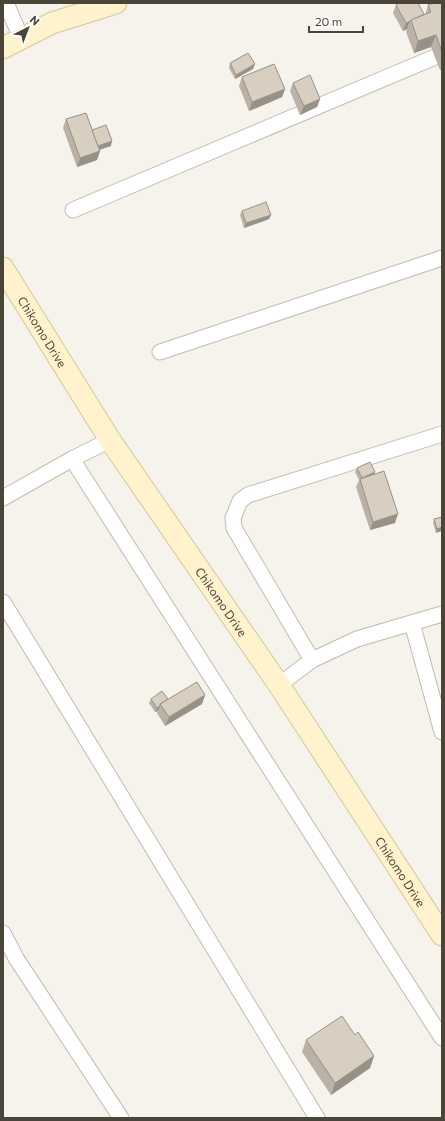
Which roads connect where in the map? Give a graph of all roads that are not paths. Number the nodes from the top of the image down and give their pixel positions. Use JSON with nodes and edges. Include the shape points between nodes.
{"nodes":[{"id":1,"x":6,"y":3,"type":"edge"},
{"id":2,"x":116,"y":3,"type":"edge"},
{"id":3,"x":12,"y":43,"type":"edge"},
{"id":4,"x":442,"y":54,"type":"edge"},
{"id":5,"x":73,"y":210,"type":"dead end"},
{"id":6,"x":442,"y":258,"type":"edge"},
{"id":7,"x":3,"y":268,"type":"edge"},
{"id":8,"x":160,"y":352,"type":"dead end"},
{"id":9,"x":442,"y":434,"type":"edge"},
{"id":10,"x":110,"y":440,"type":"junction"},
{"id":11,"x":72,"y":459,"type":"junction"},
{"id":12,"x":3,"y":498,"type":"edge"},
{"id":13,"x":3,"y":602,"type":"edge"},
{"id":14,"x":442,"y":614,"type":"edge"},
{"id":15,"x":412,"y":623,"type":"junction"},
{"id":16,"x":312,"y":660,"type":"junction"},
{"id":17,"x":279,"y":685,"type":"junction"},
{"id":18,"x":442,"y":732,"type":"edge"},
{"id":19,"x":3,"y":933,"type":"edge"},
{"id":20,"x":442,"y":935,"type":"edge"},
{"id":21,"x":442,"y":1038,"type":"edge"},
{"id":22,"x":122,"y":1118,"type":"edge"},
{"id":23,"x":317,"y":1118,"type":"edge"}],
"edges":[{"from":1,"to":3,"type":"street"},
{"from":2,"to":3,"type":"street","via":[[52,23]]},
{"from":4,"to":5,"type":"street"},
{"from":6,"to":8,"type":"street"},
{"from":7,"to":10,"type":"street","name":"Chikomo Drive"},
{"from":9,"to":16,"type":"street","via":[[248,495],[240,501],[233,518],[234,528]]},
{"from":10,"to":11,"type":"street"},
{"from":10,"to":17,"type":"street","name":"Chikomo Drive"},
{"from":11,"to":12,"type":"street"},
{"from":11,"to":21,"type":"street"},
{"from":13,"to":23,"type":"street"},
{"from":14,"to":15,"type":"street"},
{"from":15,"to":16,"type":"street","via":[[357,638]]},
{"from":15,"to":18,"type":"street"},
{"from":16,"to":17,"type":"street"},
{"from":17,"to":20,"type":"street","name":"Chikomo Drive"},
{"from":19,"to":22,"type":"street","via":[[16,958]]}]}
